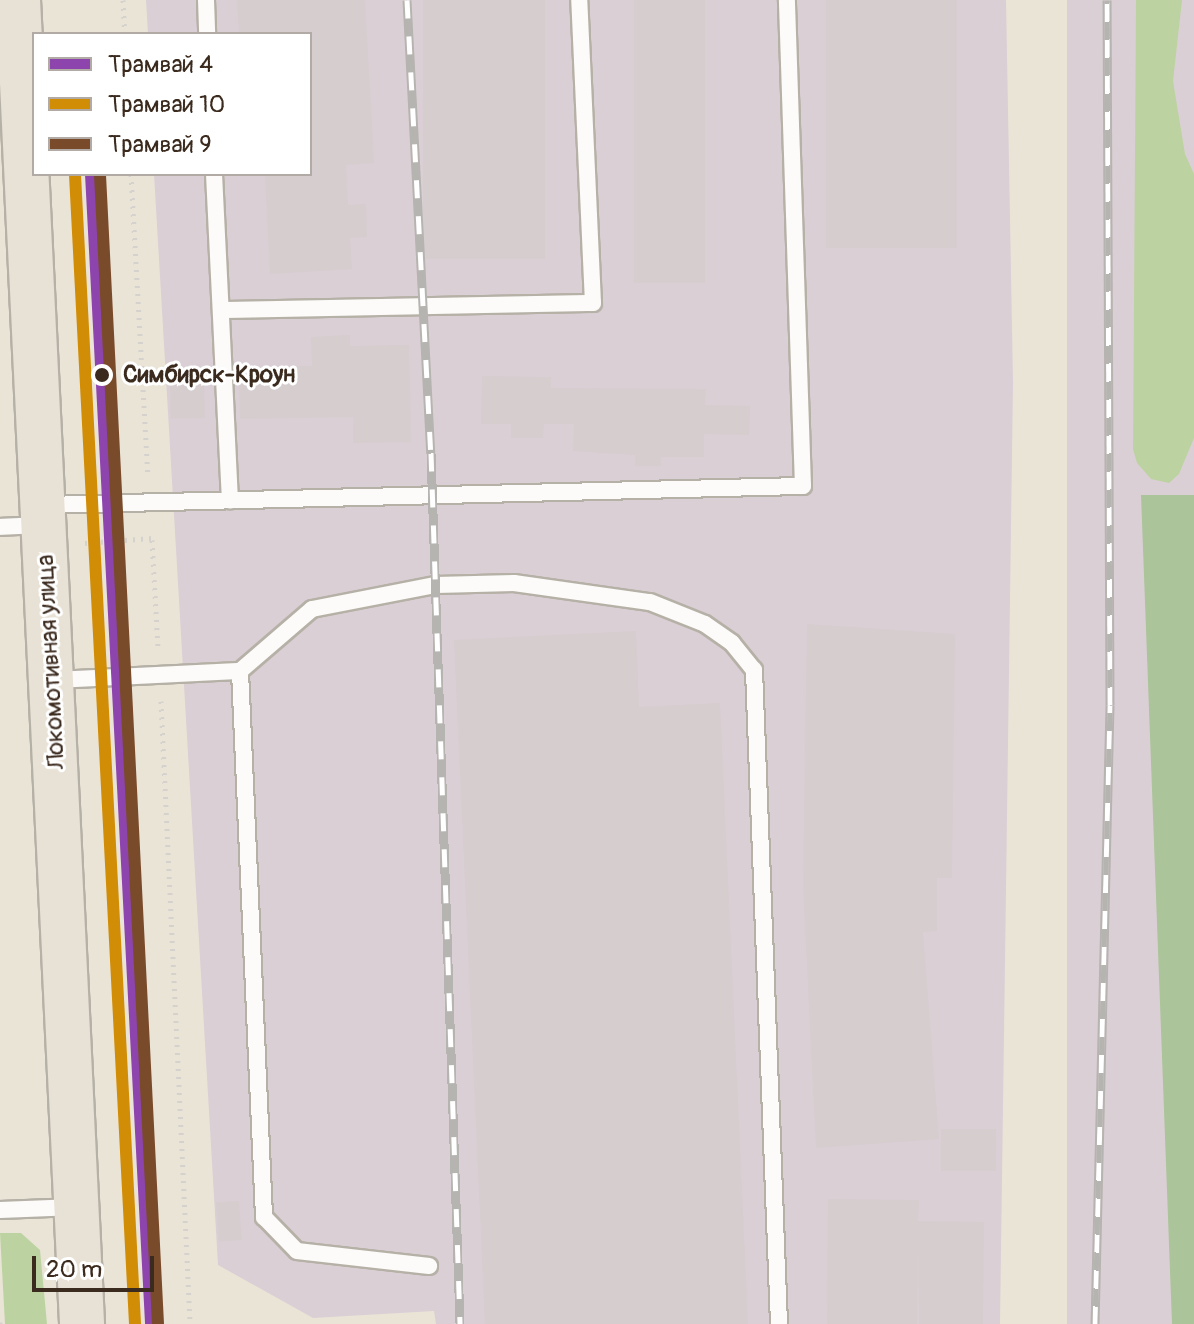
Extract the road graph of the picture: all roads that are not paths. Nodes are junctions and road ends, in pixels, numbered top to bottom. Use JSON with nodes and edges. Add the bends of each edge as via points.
{"nodes":[{"id":1,"x":18,"y":0,"type":"edge"},
{"id":2,"x":206,"y":0,"type":"edge"},
{"id":3,"x":579,"y":0,"type":"edge"},
{"id":4,"x":787,"y":0,"type":"edge"},
{"id":5,"x":207,"y":32,"type":"edge"},
{"id":6,"x":214,"y":176,"type":"edge"},
{"id":7,"x":221,"y":310,"type":"junction"},
{"id":8,"x":230,"y":501,"type":"junction"},
{"id":9,"x":44,"y":525,"type":"junction"},
{"id":10,"x":0,"y":527,"type":"edge"},
{"id":11,"x":240,"y":671,"type":"junction"},
{"id":12,"x":52,"y":680,"type":"junction"},
{"id":13,"x":78,"y":1207,"type":"junction"},
{"id":14,"x":0,"y":1210,"type":"edge"},
{"id":15,"x":429,"y":1266,"type":"dead end"},
{"id":16,"x":87,"y":1322,"type":"edge"},
{"id":17,"x":779,"y":1324,"type":"edge"}],
"edges":[{"from":1,"to":9,"type":"main road","name":"Локомотивная улица"},
{"from":2,"to":5,"type":"lane"},
{"from":3,"to":7,"type":"lane","via":[[593,303]]},
{"from":4,"to":8,"type":"lane","via":[[803,486]]},
{"from":6,"to":7,"type":"lane"},
{"from":7,"to":8,"type":"lane"},
{"from":8,"to":9,"type":"lane","via":[[150,503]]},
{"from":9,"to":10,"type":"lane"},
{"from":9,"to":12,"type":"main road","name":"Локомотивная улица"},
{"from":11,"to":12,"type":"lane"},
{"from":11,"to":15,"type":"lane","via":[[264,1217],[297,1251]]},
{"from":11,"to":17,"type":"lane","via":[[312,609],[467,584],[514,583],[650,602],[705,624],[754,670]]},
{"from":12,"to":13,"type":"main road","name":"Локомотивная улица"},
{"from":13,"to":14,"type":"lane"},
{"from":13,"to":16,"type":"main road","name":"Локомотивная улица"}]}
